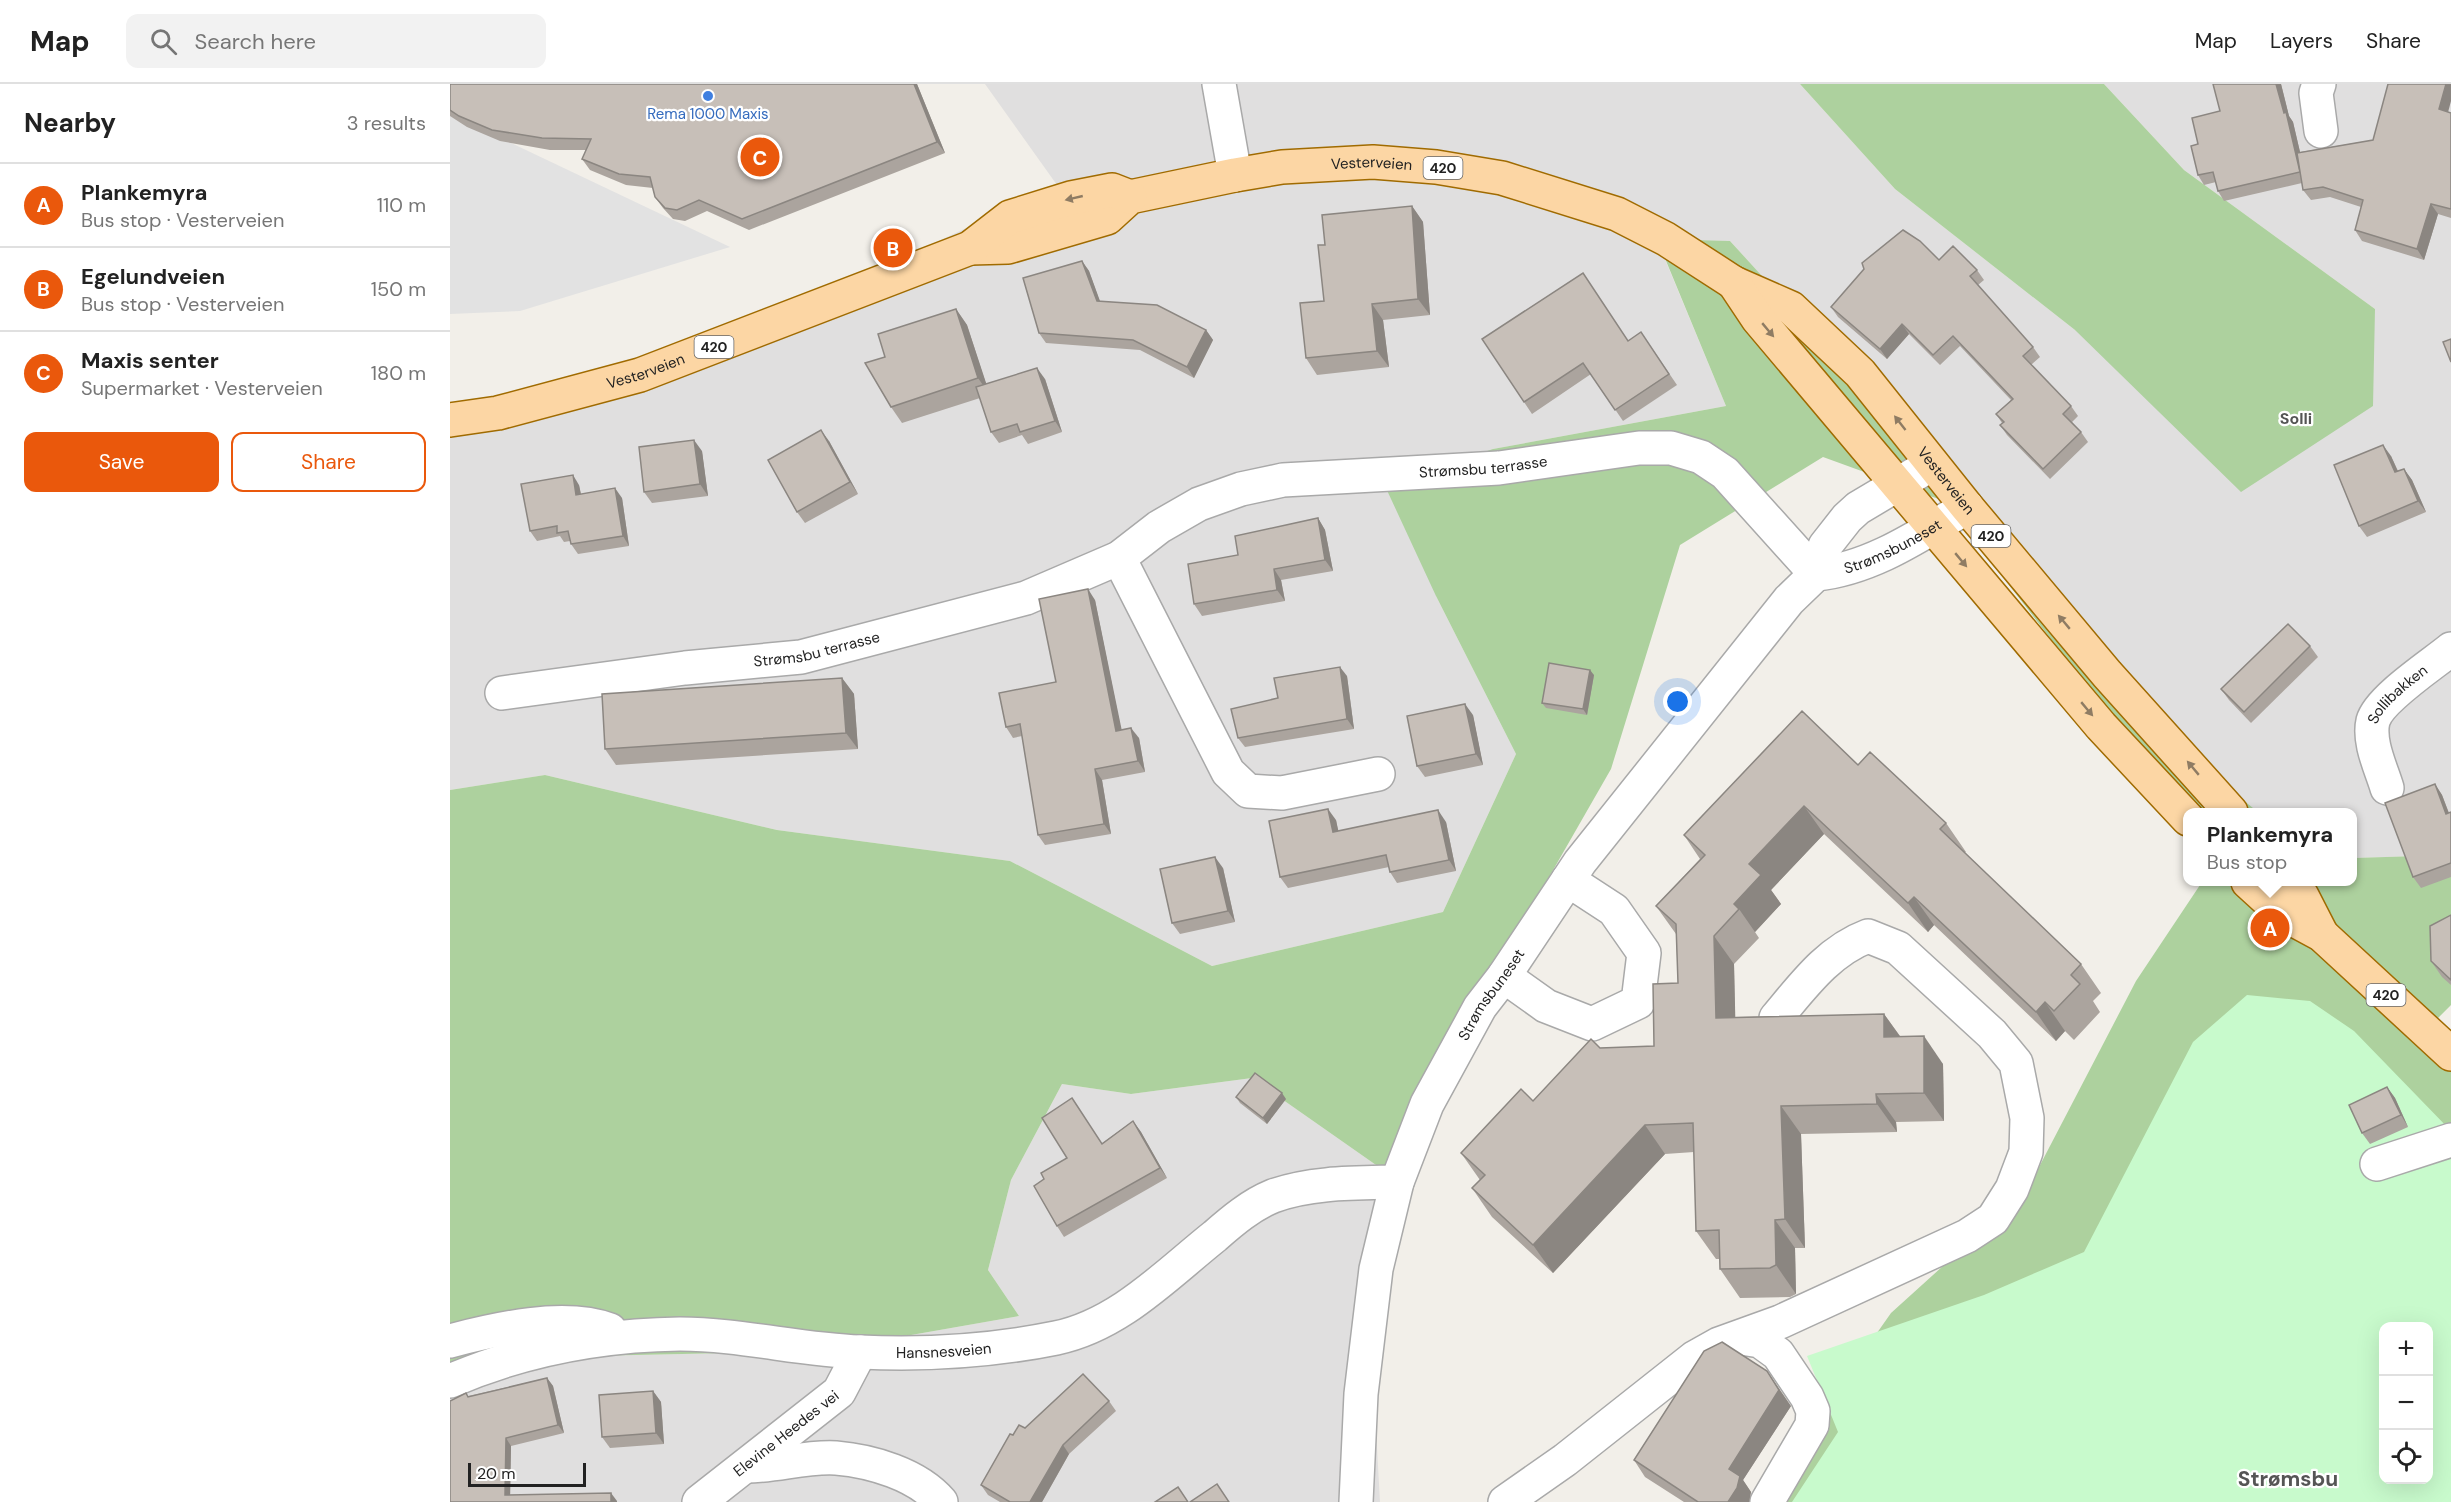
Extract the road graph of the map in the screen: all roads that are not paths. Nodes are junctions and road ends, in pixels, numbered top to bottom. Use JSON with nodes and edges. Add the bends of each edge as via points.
{"nodes":[{"id":1,"x":1219,"y":84,"type":"edge"},
{"id":2,"x":2319,"y":84,"type":"edge"},
{"id":3,"x":2321,"y":131,"type":"dead end"},
{"id":4,"x":1235,"y":174,"type":"junction"},
{"id":5,"x":1734,"y":283,"type":"junction"},
{"id":6,"x":450,"y":420,"type":"edge"},
{"id":7,"x":1932,"y":464,"type":"junction"},
{"id":8,"x":1897,"y":484,"type":"junction"},
{"id":9,"x":1967,"y":507,"type":"junction"},
{"id":10,"x":1932,"y":526,"type":"junction"},
{"id":11,"x":1119,"y":558,"type":"junction"},
{"id":12,"x":1816,"y":574,"type":"junction"},
{"id":13,"x":2451,"y":649,"type":"edge"},
{"id":14,"x":502,"y":693,"type":"dead end"},
{"id":15,"x":1378,"y":774,"type":"dead end"},
{"id":16,"x":2387,"y":788,"type":"dead end"},
{"id":17,"x":2227,"y":808,"type":"edge"},
{"id":18,"x":2183,"y":815,"type":"edge"},
{"id":19,"x":1569,"y":880,"type":"junction"},
{"id":20,"x":2252,"y":886,"type":"edge"},
{"id":21,"x":2293,"y":886,"type":"edge"},
{"id":22,"x":2322,"y":935,"type":"junction"},
{"id":23,"x":1504,"y":976,"type":"junction"},
{"id":24,"x":1776,"y":1018,"type":"edge"},
{"id":25,"x":2451,"y":1054,"type":"edge"},
{"id":26,"x":2451,"y":1140,"type":"edge"},
{"id":27,"x":2377,"y":1164,"type":"dead end"},
{"id":28,"x":1397,"y":1182,"type":"junction"},
{"id":29,"x":628,"y":1336,"type":"junction"},
{"id":30,"x":1741,"y":1338,"type":"junction"},
{"id":31,"x":450,"y":1341,"type":"edge"},
{"id":32,"x":860,"y":1352,"type":"junction"},
{"id":33,"x":450,"y":1381,"type":"edge"},
{"id":34,"x":747,"y":1466,"type":"junction"},
{"id":35,"x":699,"y":1502,"type":"edge"},
{"id":36,"x":941,"y":1502,"type":"edge"},
{"id":37,"x":1356,"y":1502,"type":"edge"},
{"id":38,"x":1505,"y":1502,"type":"edge"},
{"id":39,"x":1767,"y":1502,"type":"edge"}],
"edges":[{"from":1,"to":4,"type":"street"},
{"from":2,"to":3,"type":"street","via":[[2316,93]]},
{"from":4,"to":5,"type":"main road","name":"Vesterveien","number":"420","via":[[1374,162],[1502,178],[1617,214],[1666,239]]},
{"from":4,"to":6,"type":"main road","name":"Vesterveien","number":"420","via":[[1130,197],[1107,218],[1008,247],[970,248],[640,375],[498,413]]},
{"from":7,"to":5,"type":"main road","name":"Vesterveien","number":"420","one_way":true,"via":[[1860,373],[1808,322],[1791,308]]},
{"from":5,"to":8,"type":"main road","name":"Vesterveien","number":"420","one_way":true,"via":[[1758,319]]},
{"from":7,"to":8,"type":"street","name":"Strømsbuneset"},
{"from":7,"to":9,"type":"main road","name":"Vesterveien","number":"420"},
{"from":8,"to":10,"type":"main road","name":"Vesterveien","number":"420"},
{"from":8,"to":12,"type":"street","name":"Strømsbuneset","via":[[1847,518],[1825,546]]},
{"from":9,"to":10,"type":"street","name":"Strømsbuneset"},
{"from":17,"to":9,"type":"main road","name":"Vesterveien","number":"420","one_way":true,"via":[[2107,674]]},
{"from":10,"to":12,"type":"street","name":"Strømsbuneset","via":[[1878,558],[1842,572]]},
{"from":10,"to":18,"type":"main road","name":"Vesterveien","number":"420","one_way":true,"via":[[2101,726]]},
{"from":11,"to":12,"type":"street","name":"Strømsbu terrasse","via":[[1159,527],[1199,504],[1283,480],[1499,468],[1639,448],[1671,448],[1701,457],[1725,473]]},
{"from":11,"to":14,"type":"street","name":"Strømsbu terrasse","via":[[1026,598],[801,657]]},
{"from":11,"to":15,"type":"street","via":[[1228,772],[1248,791],[1282,793]]},
{"from":12,"to":19,"type":"street","name":"Strømsbuneset","via":[[1774,619]]},
{"from":13,"to":16,"type":"street","name":"Sollibakken","via":[[2380,707],[2373,721],[2375,751]]},
{"from":19,"to":23,"type":"street","name":"Strømsbuneset"},
{"from":19,"to":23,"type":"street","via":[[1614,910],[1644,953],[1638,1002],[1592,1023],[1546,1006]]},
{"from":20,"to":22,"type":"main road","number":"420","via":[[2283,914]]},
{"from":21,"to":22,"type":"main road","number":"420"},
{"from":22,"to":25,"type":"main road","number":"420"},
{"from":23,"to":28,"type":"street","name":"Strømsbuneset","via":[[1480,1008],[1427,1104]]},
{"from":24,"to":30,"type":"street","via":[[1813,974],[1853,942],[1868,936],[1898,948],[1992,1034],[2016,1063],[2027,1118],[2026,1152],[2012,1189],[1993,1219],[1984,1225]]},
{"from":26,"to":27,"type":"street"},
{"from":28,"to":32,"type":"street","name":"Hansnesveien","via":[[1304,1188],[1272,1197],[1239,1216],[1124,1309],[1096,1325],[1057,1338],[970,1351]]},
{"from":28,"to":37,"type":"street","name":"Strømsbuneset","via":[[1375,1281],[1361,1394]]},
{"from":29,"to":31,"type":"street","via":[[567,1322],[483,1332]]},
{"from":29,"to":32,"type":"street","name":"Hansnesveien","via":[[683,1334]]},
{"from":29,"to":33,"type":"street","name":"Hansnesveien","via":[[570,1345]]},
{"from":30,"to":38,"type":"street","via":[[1719,1344],[1694,1358]]},
{"from":30,"to":39,"type":"street","via":[[1760,1341],[1778,1354],[1813,1412],[1812,1425]]},
{"from":32,"to":34,"type":"street","name":"Elevine Heedes vei","via":[[839,1392]]},
{"from":34,"to":35,"type":"street","name":"Elevine Heedes vei"},
{"from":34,"to":36,"type":"street","via":[[835,1458],[892,1469],[935,1494]]}]}
